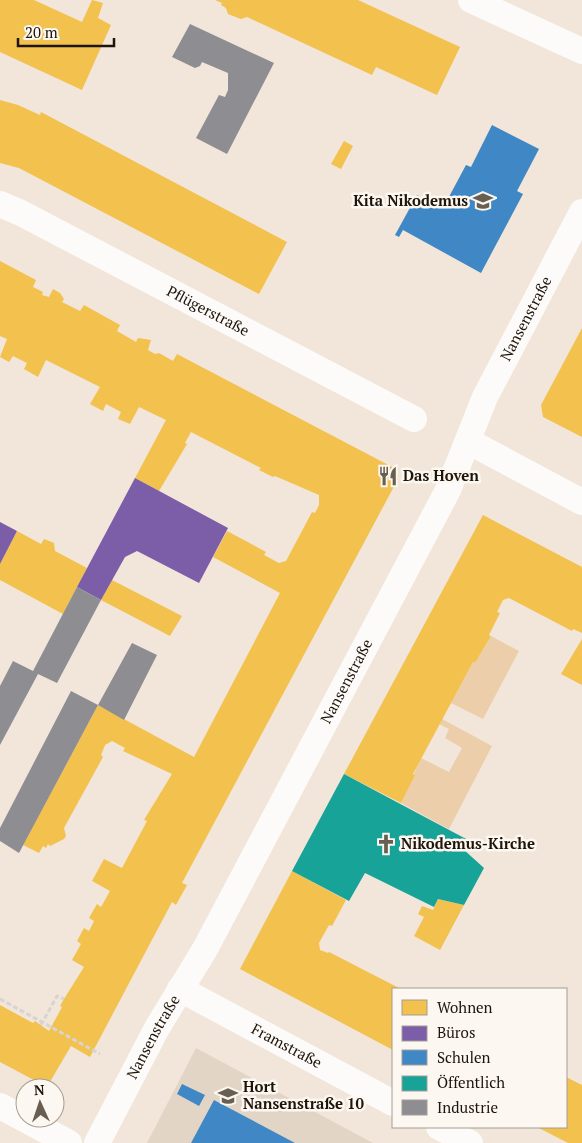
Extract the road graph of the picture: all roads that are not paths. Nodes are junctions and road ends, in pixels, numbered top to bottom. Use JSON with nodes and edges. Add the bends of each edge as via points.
{"nodes":[{"id":1,"x":471,"y":0,"type":"edge"},
{"id":2,"x":582,"y":50,"type":"edge"},
{"id":3,"x":0,"y":204,"type":"edge"},
{"id":4,"x":582,"y":212,"type":"edge"},
{"id":5,"x":414,"y":419,"type":"dead end"},
{"id":6,"x":468,"y":441,"type":"junction"},
{"id":7,"x":582,"y":502,"type":"edge"},
{"id":8,"x":180,"y":989,"type":"junction"},
{"id":9,"x":392,"y":1102,"type":"edge"},
{"id":10,"x":0,"y":1106,"type":"edge"},
{"id":11,"x":441,"y":1128,"type":"edge"},
{"id":12,"x":69,"y":1143,"type":"edge"},
{"id":13,"x":98,"y":1143,"type":"edge"},
{"id":14,"x":470,"y":1143,"type":"edge"}],
"edges":[{"from":1,"to":2,"type":"street"},
{"from":3,"to":5,"type":"street","name":"Pflügerstraße"},
{"from":4,"to":6,"type":"street","name":"Nansenstraße","via":[[485,397]]},
{"from":6,"to":7,"type":"street"},
{"from":6,"to":8,"type":"street","name":"Nansenstraße","via":[[448,490],[209,941]]},
{"from":8,"to":9,"type":"street","name":"Framstraße"},
{"from":8,"to":13,"type":"street","name":"Nansenstraße","via":[[148,1043]]},
{"from":10,"to":12,"type":"street"},
{"from":11,"to":14,"type":"street"}]}
